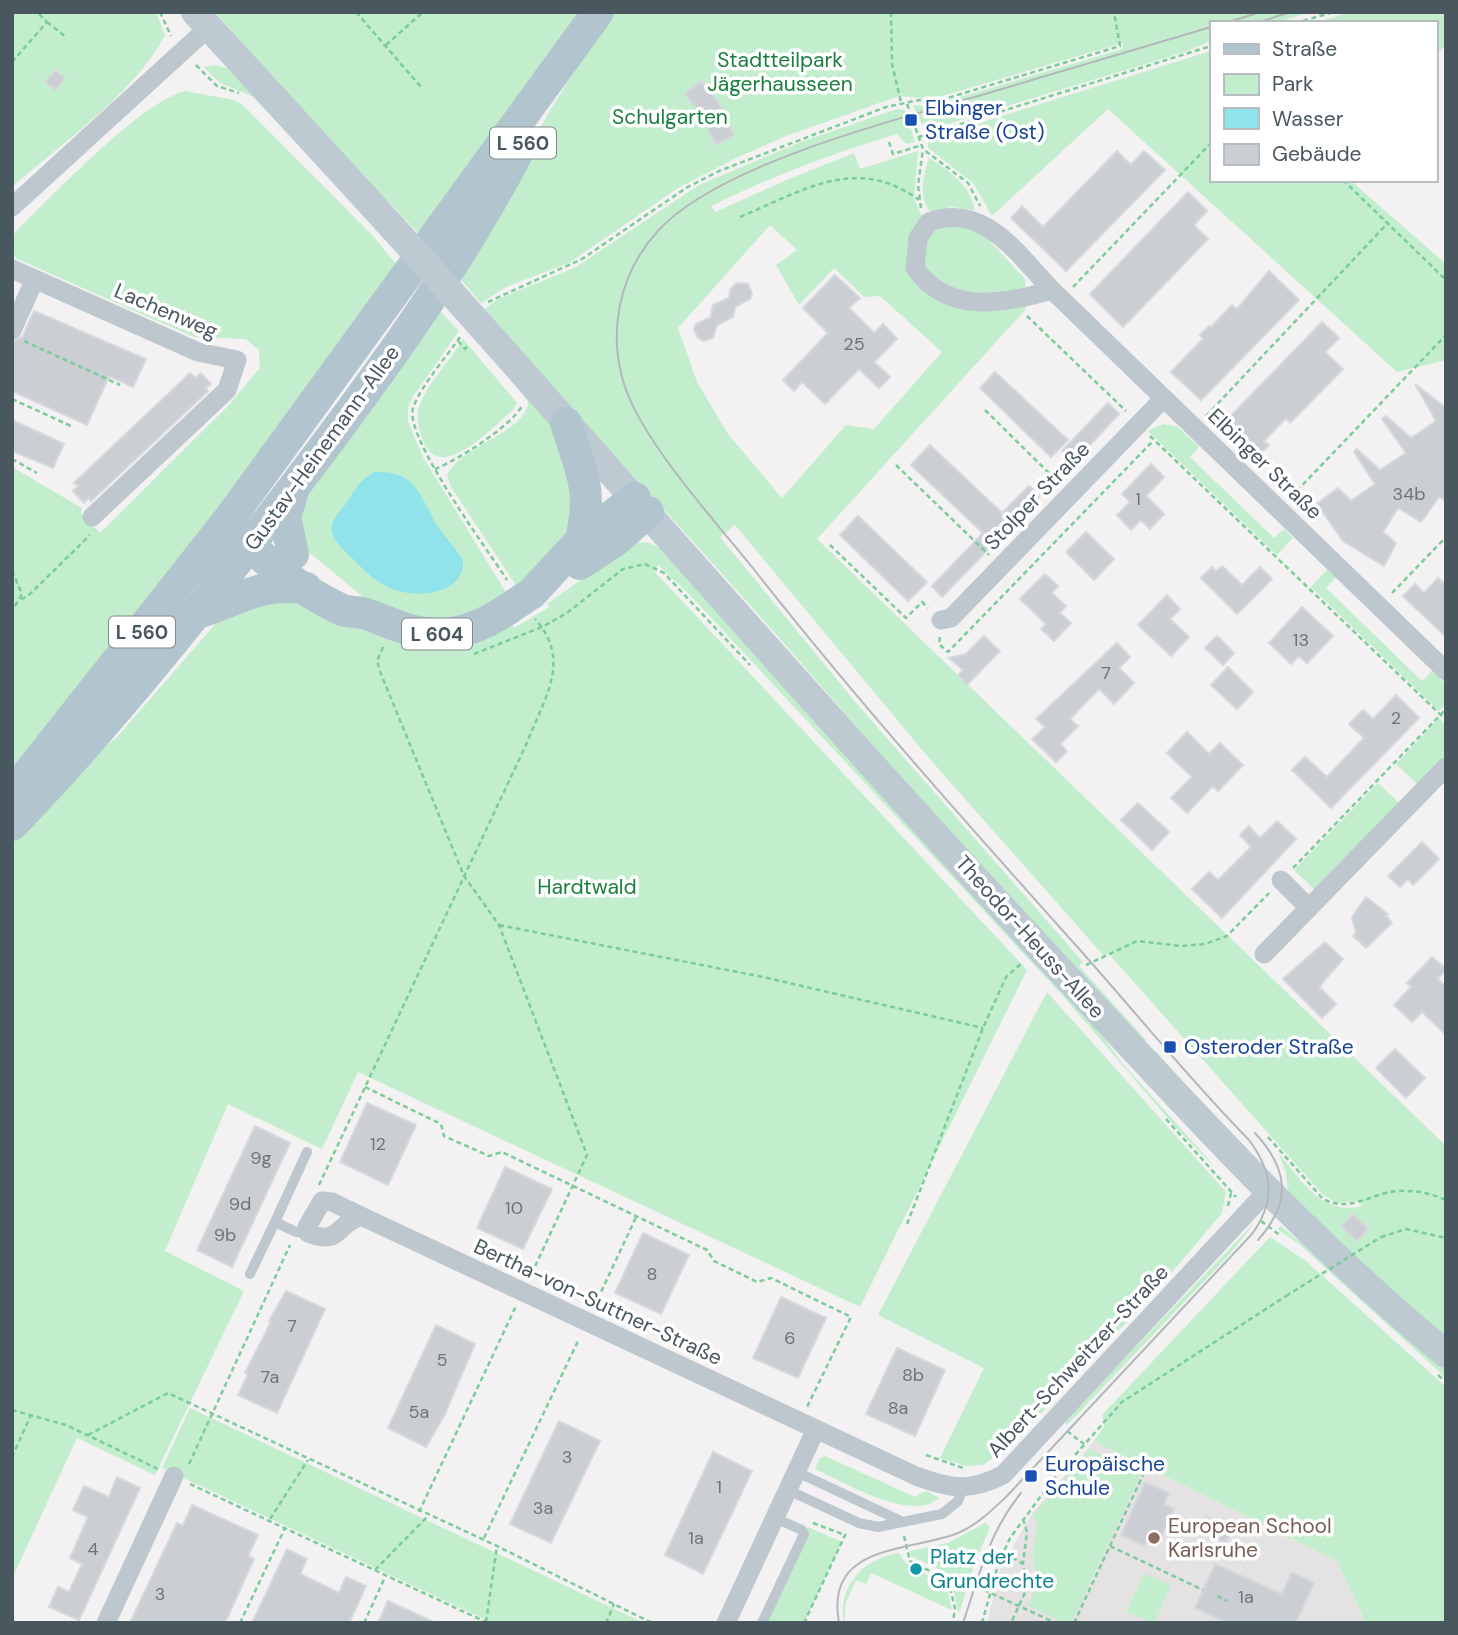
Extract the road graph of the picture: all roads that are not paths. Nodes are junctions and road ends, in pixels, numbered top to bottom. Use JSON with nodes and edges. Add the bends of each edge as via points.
{"nodes":[{"id":1,"x":202,"y":20,"type":"edge"},
{"id":2,"x":589,"y":24,"type":"edge"},
{"id":3,"x":12,"y":207,"type":"edge"},
{"id":4,"x":12,"y":269,"type":"edge"},
{"id":5,"x":35,"y":279,"type":"junction"},
{"id":6,"x":1057,"y":295,"type":"junction"},
{"id":7,"x":18,"y":335,"type":"edge"},
{"id":8,"x":1164,"y":398,"type":"junction"},
{"id":9,"x":566,"y":423,"type":"junction"},
{"id":10,"x":294,"y":486,"type":"junction"},
{"id":11,"x":641,"y":505,"type":"junction"},
{"id":12,"x":92,"y":517,"type":"road end"},
{"id":13,"x":230,"y":518,"type":"junction"},
{"id":14,"x":256,"y":538,"type":"junction"},
{"id":15,"x":581,"y":540,"type":"junction"},
{"id":16,"x":293,"y":554,"type":"junction"},
{"id":17,"x":306,"y":588,"type":"junction"},
{"id":18,"x":523,"y":592,"type":"junction"},
{"id":19,"x":196,"y":614,"type":"junction"},
{"id":20,"x":364,"y":614,"type":"junction"},
{"id":21,"x":941,"y":620,"type":"road end"},
{"id":22,"x":1446,"y":671,"type":"edge"},
{"id":23,"x":1446,"y":767,"type":"edge"},
{"id":24,"x":12,"y":794,"type":"edge"},
{"id":25,"x":12,"y":825,"type":"edge"},
{"id":26,"x":1281,"y":880,"type":"road end"},
{"id":27,"x":1309,"y":908,"type":"junction"},
{"id":28,"x":1264,"y":954,"type":"dead end"},
{"id":29,"x":307,"y":1152,"type":"dead end"},
{"id":30,"x":1268,"y":1190,"type":"junction"},
{"id":31,"x":361,"y":1216,"type":"junction"},
{"id":32,"x":275,"y":1222,"type":"junction"},
{"id":33,"x":302,"y":1233,"type":"junction"},
{"id":34,"x":250,"y":1274,"type":"dead end"},
{"id":35,"x":1446,"y":1354,"type":"edge"},
{"id":36,"x":808,"y":1425,"type":"junction"},
{"id":37,"x":181,"y":1475,"type":"road end"},
{"id":38,"x":793,"y":1481,"type":"junction"},
{"id":39,"x":963,"y":1488,"type":"junction"},
{"id":40,"x":775,"y":1518,"type":"junction"},
{"id":41,"x":902,"y":1522,"type":"junction"},
{"id":42,"x":106,"y":1623,"type":"edge"},
{"id":43,"x":726,"y":1623,"type":"edge"},
{"id":44,"x":762,"y":1623,"type":"edge"}],
"edges":[{"from":1,"to":3,"type":"street"},
{"from":1,"to":9,"type":"main road","name":"Theodor-Heuss-Allee","bridge":true,"via":[[394,229],[471,329]]},
{"from":2,"to":10,"type":"main road","name":"Gustav-Heinemann-Allee","number":"L 560","via":[[463,250]]},
{"from":2,"to":13,"type":"main road","name":"Gustav-Heinemann-Allee","number":"L 560"},
{"from":4,"to":5,"type":"street","name":"Lachenweg"},
{"from":5,"to":7,"type":"street"},
{"from":5,"to":12,"type":"street","name":"Lachenweg","via":[[208,356],[237,360],[227,390]]},
{"from":6,"to":6,"type":"street","name":"Elbinger Straße","via":[[995,230],[957,215],[929,222],[918,239],[915,268],[922,279],[933,290],[958,301],[1012,302]]},
{"from":6,"to":8,"type":"street","name":"Elbinger Straße"},
{"from":8,"to":21,"type":"street","name":"Stolper Straße","via":[[951,618]]},
{"from":8,"to":22,"type":"street","name":"Elbinger Straße"},
{"from":9,"to":11,"type":"main road","name":"Theodor-Heuss-Allee"},
{"from":9,"to":15,"type":"main road","via":[[587,487]]},
{"from":10,"to":14,"type":"main road","name":"Gustav-Heinemann-Allee","number":"L 560"},
{"from":10,"to":16,"type":"main road","via":[[285,517]]},
{"from":11,"to":15,"type":"main road","number":"L 604"},
{"from":11,"to":18,"type":"main road","number":"L 604","via":[[629,530],[586,561]]},
{"from":11,"to":30,"type":"main road","name":"Theodor-Heuss-Allee","via":[[1022,929]]},
{"from":13,"to":14,"type":"main road"},
{"from":13,"to":24,"type":"main road","name":"Gustav-Heinemann-Allee","number":"L 560"},
{"from":14,"to":16,"type":"main road","number":"L 604"},
{"from":14,"to":17,"type":"main road","number":"L 604"},
{"from":14,"to":19,"type":"main road","name":"Gustav-Heinemann-Allee","number":"L 560"},
{"from":15,"to":18,"type":"main road","number":"L 604"},
{"from":16,"to":20,"type":"main road","number":"L 604"},
{"from":17,"to":19,"type":"main road","number":"L 604","via":[[252,590]]},
{"from":17,"to":20,"type":"main road","number":"L 604","via":[[343,610]]},
{"from":18,"to":20,"type":"main road","number":"L 604","via":[[477,627],[443,634],[397,627]]},
{"from":19,"to":25,"type":"main road","name":"Gustav-Heinemann-Allee","number":"L 560"},
{"from":23,"to":27,"type":"street"},
{"from":26,"to":27,"type":"street"},
{"from":27,"to":28,"type":"street"},
{"from":29,"to":32,"type":"lane"},
{"from":30,"to":35,"type":"main road","name":"Theodor-Heuss-Allee"},
{"from":30,"to":39,"type":"street","name":"Albert-Schweitzer-Straße","via":[[1003,1475]]},
{"from":31,"to":33,"type":"street","via":[[334,1237]]},
{"from":31,"to":33,"type":"street","name":"Bertha-von-Suttner-Straße","via":[[322,1201]]},
{"from":31,"to":36,"type":"street","name":"Bertha-von-Suttner-Straße"},
{"from":32,"to":33,"type":"lane"},
{"from":32,"to":34,"type":"lane"},
{"from":36,"to":38,"type":"street"},
{"from":36,"to":39,"type":"street","via":[[916,1476]]},
{"from":37,"to":42,"type":"street"},
{"from":38,"to":40,"type":"street"},
{"from":38,"to":41,"type":"lane"},
{"from":38,"to":41,"type":"lane","via":[[852,1520],[873,1527]]},
{"from":39,"to":41,"type":"lane","via":[[958,1501],[943,1514]]},
{"from":40,"to":43,"type":"street"},
{"from":40,"to":44,"type":"lane","via":[[803,1532]]}]}
